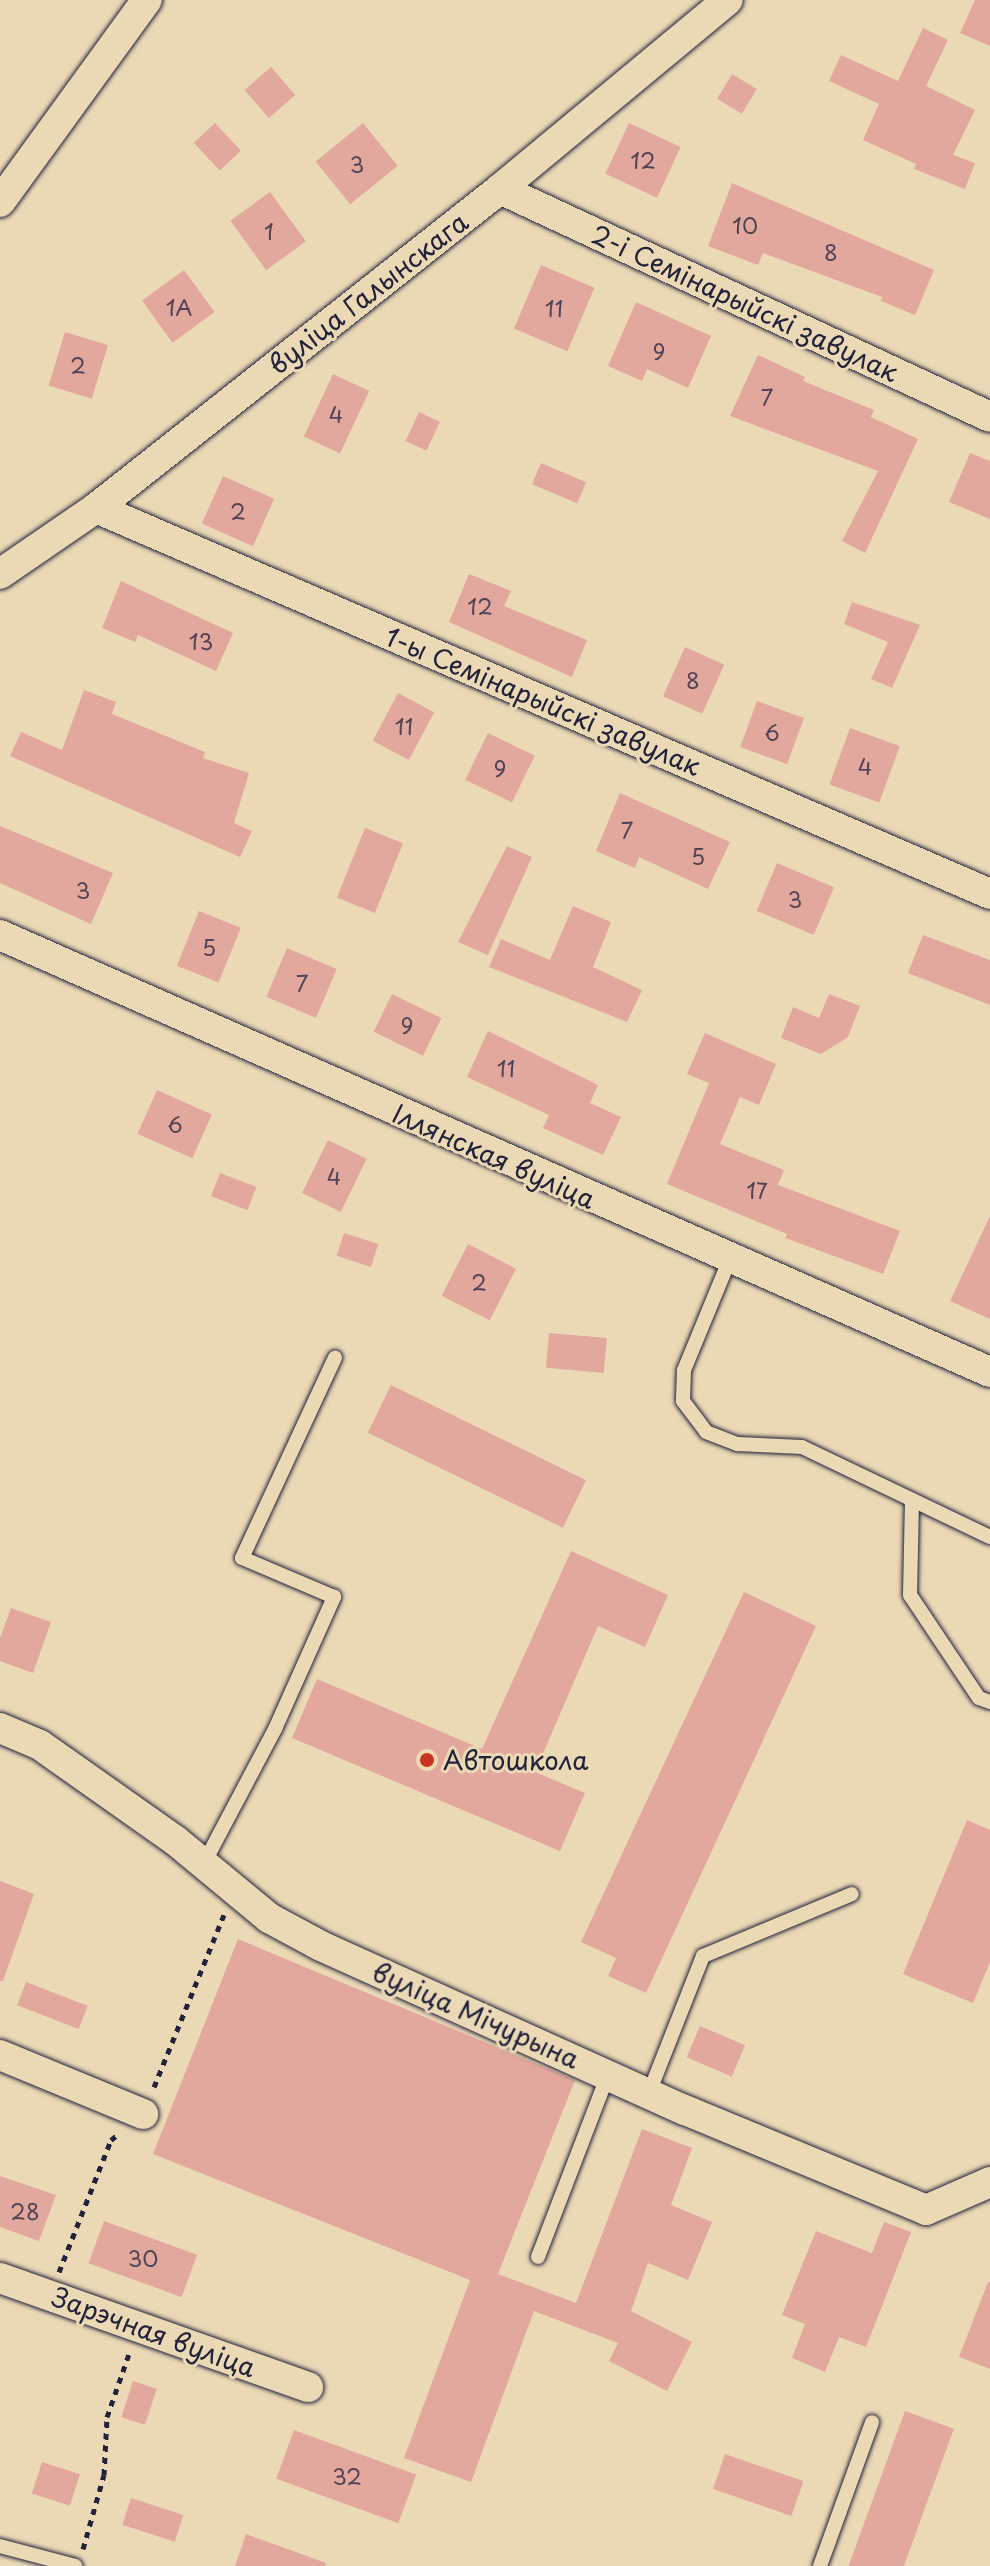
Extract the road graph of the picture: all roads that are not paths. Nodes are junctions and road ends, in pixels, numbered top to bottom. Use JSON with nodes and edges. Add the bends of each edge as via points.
{"nodes":[{"id":1,"x":147,"y":0,"type":"edge"},
{"id":2,"x":728,"y":0,"type":"edge"},
{"id":3,"x":500,"y":189,"type":"junction"},
{"id":4,"x":0,"y":202,"type":"edge"},
{"id":5,"x":990,"y":417,"type":"edge"},
{"id":6,"x":96,"y":508,"type":"junction"},
{"id":7,"x":0,"y":574,"type":"edge"},
{"id":8,"x":990,"y":894,"type":"edge"},
{"id":9,"x":0,"y":935,"type":"edge"},
{"id":10,"x":729,"y":1261,"type":"junction"},
{"id":11,"x":335,"y":1358,"type":"dead end"},
{"id":12,"x":990,"y":1372,"type":"edge"},
{"id":13,"x":912,"y":1500,"type":"junction"},
{"id":14,"x":990,"y":1537,"type":"edge"},
{"id":15,"x":990,"y":1702,"type":"edge"},
{"id":16,"x":0,"y":1728,"type":"edge"},
{"id":17,"x":203,"y":1865,"type":"junction"},
{"id":18,"x":852,"y":1894,"type":"dead end"},
{"id":19,"x":0,"y":2055,"type":"edge"},
{"id":20,"x":609,"y":2074,"type":"junction"},
{"id":21,"x":649,"y":2093,"type":"junction"},
{"id":22,"x":143,"y":2114,"type":"dead end"},
{"id":23,"x":990,"y":2182,"type":"edge"},
{"id":24,"x":538,"y":2257,"type":"dead end"},
{"id":25,"x":0,"y":2278,"type":"edge"},
{"id":26,"x":308,"y":2387,"type":"dead end"},
{"id":27,"x":872,"y":2422,"type":"dead end"},
{"id":28,"x":0,"y":2546,"type":"edge"},
{"id":29,"x":78,"y":2559,"type":"edge"},
{"id":30,"x":820,"y":2566,"type":"edge"}],
"edges":[{"from":1,"to":4,"type":"street"},
{"from":2,"to":3,"type":"street","name":"вуліца Галынскага"},
{"from":3,"to":5,"type":"street","name":"2-і Семінарыйскі завулак"},
{"from":3,"to":6,"type":"street","name":"вуліца Галынскага"},
{"from":6,"to":7,"type":"street","name":"вуліца Галынскага"},
{"from":6,"to":8,"type":"street","name":"1-ы Семінарыйскі завулак"},
{"from":9,"to":10,"type":"street","name":"Іллянская вуліца"},
{"from":10,"to":12,"type":"street","name":"Іллянская вуліца"},
{"from":10,"to":13,"type":"lane","via":[[684,1370],[683,1401],[706,1432],[738,1444],[802,1447]]},
{"from":11,"to":17,"type":"lane","via":[[242,1558],[334,1597],[275,1729]]},
{"from":13,"to":14,"type":"lane"},
{"from":13,"to":15,"type":"lane","via":[[910,1595],[979,1698]]},
{"from":16,"to":17,"type":"street","name":"вуліца Мічурына","via":[[40,1745]]},
{"from":17,"to":20,"type":"street","name":"вуліца Мічурына","via":[[269,1918],[321,1946]]},
{"from":18,"to":21,"type":"lane","via":[[703,1956]]},
{"from":19,"to":22,"type":"street"},
{"from":20,"to":21,"type":"street","name":"вуліца Мічурына"},
{"from":20,"to":24,"type":"lane"},
{"from":21,"to":23,"type":"street","name":"вуліца Мічурына","via":[[926,2210]]},
{"from":25,"to":26,"type":"street","name":"Зарэчная вуліца"},
{"from":27,"to":30,"type":"lane"},
{"from":28,"to":29,"type":"lane"}]}
